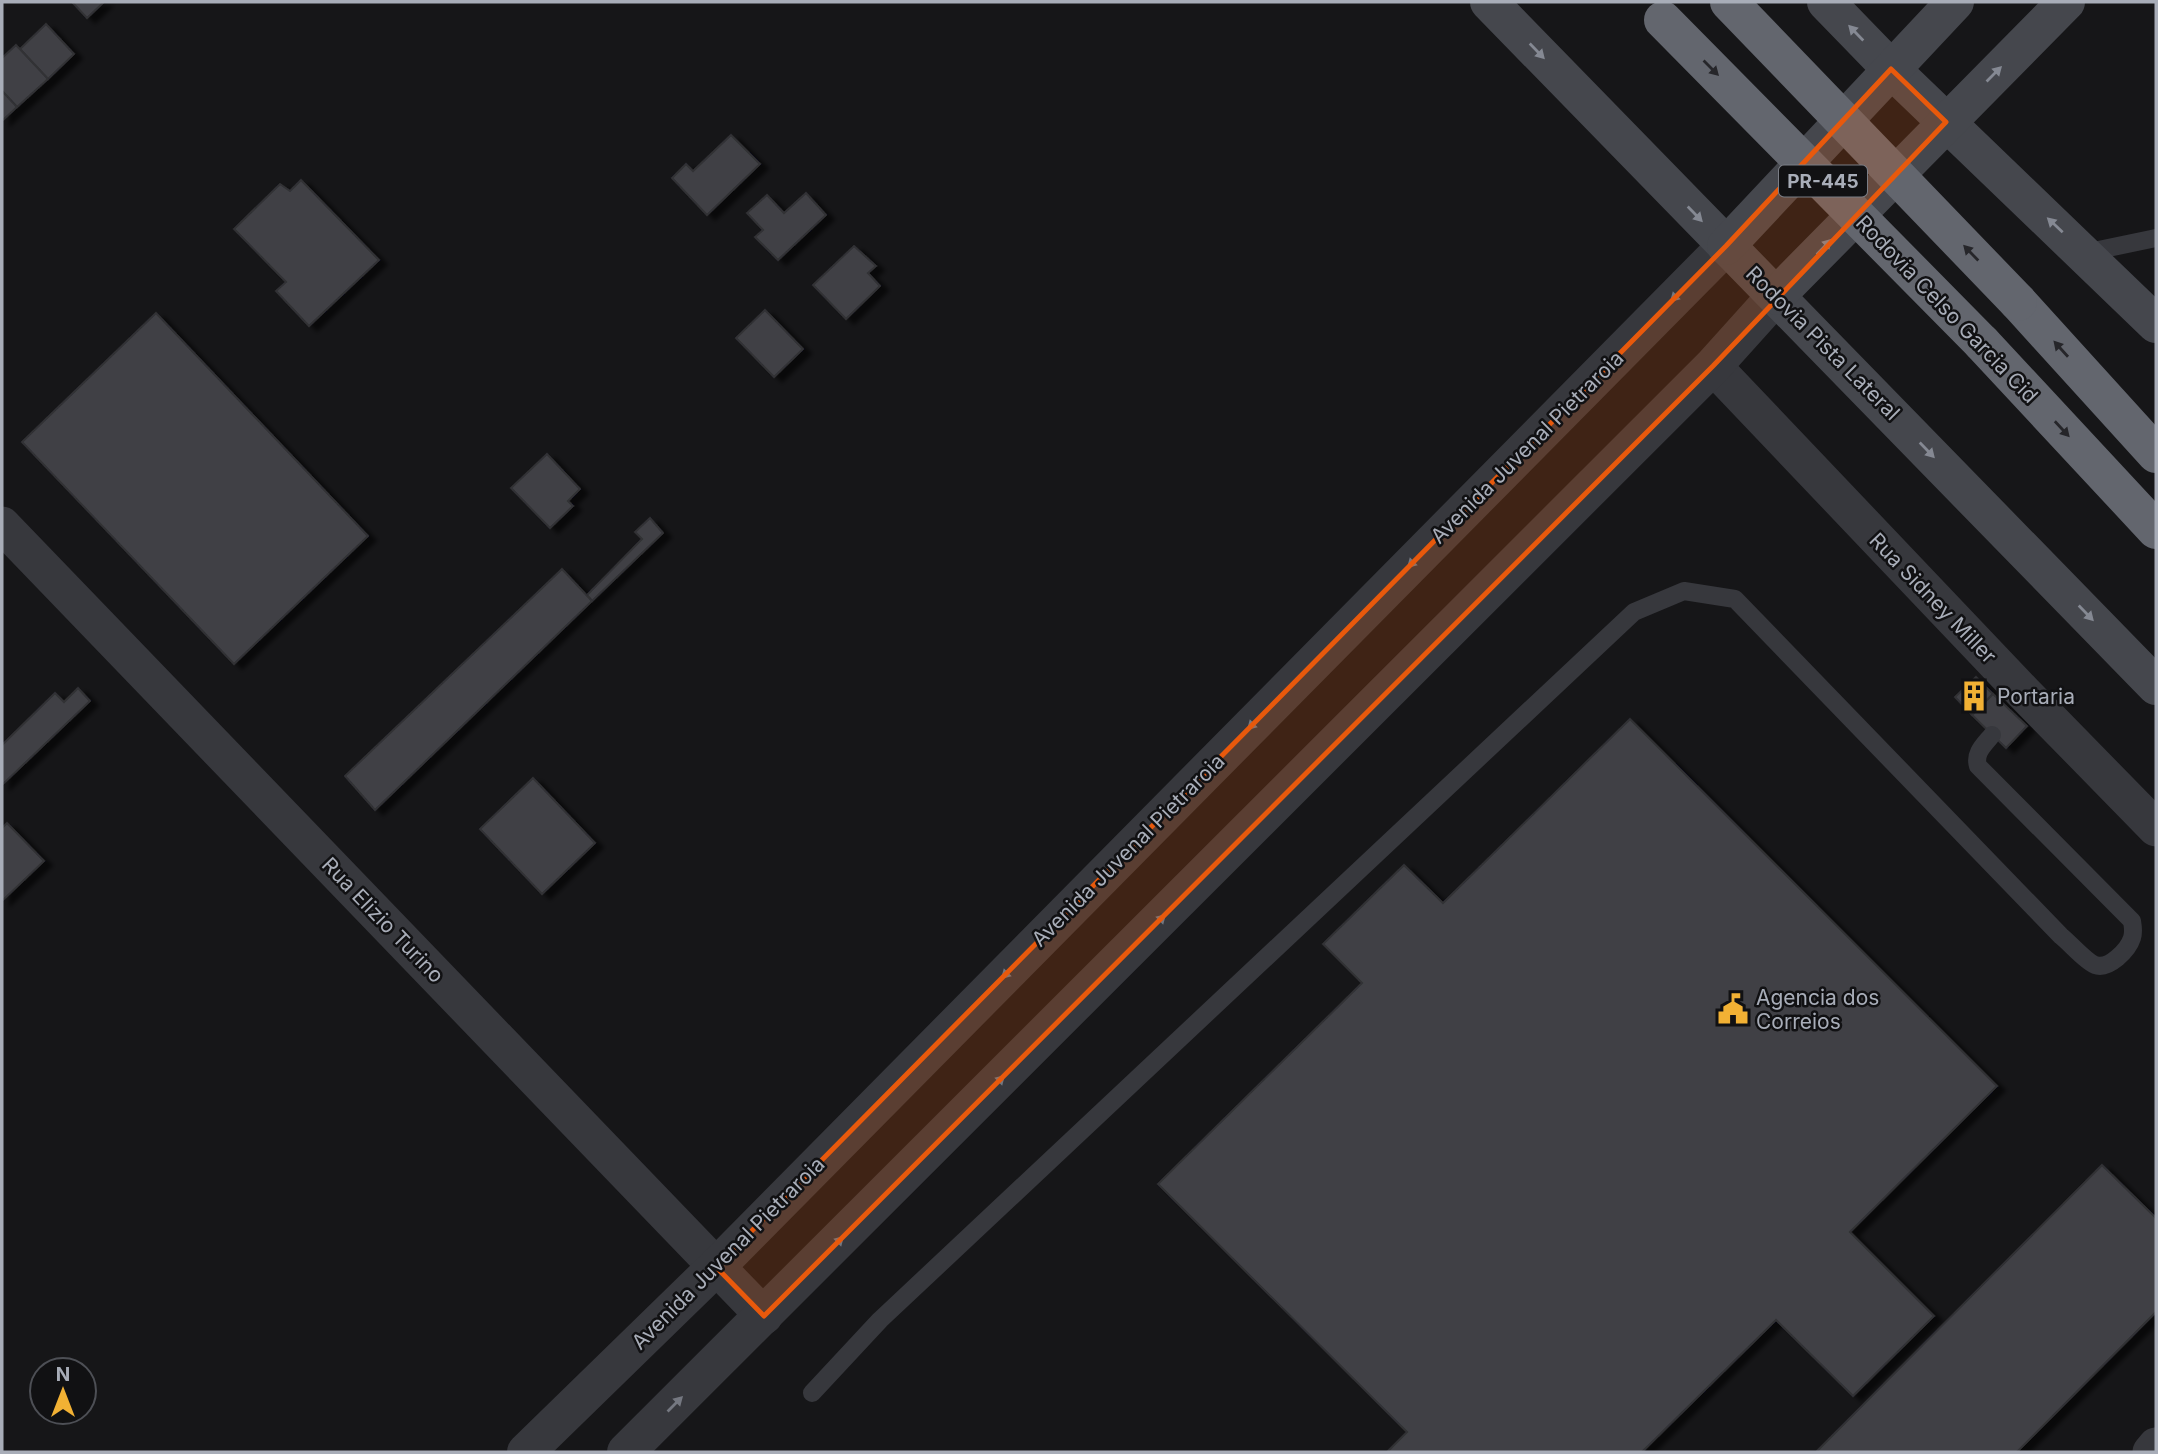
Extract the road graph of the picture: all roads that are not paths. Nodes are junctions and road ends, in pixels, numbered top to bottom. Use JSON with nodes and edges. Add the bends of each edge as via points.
{"nodes":[{"id":1,"x":1489,"y":2,"type":"edge"},
{"id":2,"x":1729,"y":2,"type":"edge"},
{"id":3,"x":1826,"y":2,"type":"edge"},
{"id":4,"x":1955,"y":2,"type":"edge"},
{"id":5,"x":2066,"y":2,"type":"edge"},
{"id":6,"x":1654,"y":11,"type":"edge"},
{"id":7,"x":1891,"y":69,"type":"junction"},
{"id":8,"x":1946,"y":122,"type":"junction"},
{"id":9,"x":2156,"y":238,"type":"edge"},
{"id":10,"x":1726,"y":246,"type":"junction"},
{"id":11,"x":2084,"y":253,"type":"junction"},
{"id":12,"x":1776,"y":296,"type":"junction"},
{"id":13,"x":2156,"y":324,"type":"edge"},
{"id":14,"x":1713,"y":366,"type":"junction"},
{"id":15,"x":2156,"y":454,"type":"edge"},
{"id":16,"x":2,"y":525,"type":"edge"},
{"id":17,"x":2156,"y":530,"type":"edge"},
{"id":18,"x":2156,"y":685,"type":"edge"},
{"id":19,"x":1992,"y":735,"type":"dead end"},
{"id":20,"x":2156,"y":828,"type":"edge"},
{"id":21,"x":716,"y":1267,"type":"junction"},
{"id":22,"x":764,"y":1316,"type":"junction"},
{"id":23,"x":812,"y":1393,"type":"dead end"},
{"id":24,"x":2156,"y":1446,"type":"edge"},
{"id":25,"x":526,"y":1452,"type":"edge"},
{"id":26,"x":626,"y":1452,"type":"edge"},
{"id":27,"x":2151,"y":1452,"type":"edge"}],
"edges":[{"from":1,"to":10,"type":"main road","name":"Rodovia Pista Lateral","one_way":true},
{"from":15,"to":2,"type":"highway","number":"PR-445","one_way":true,"bridge":true,"via":[[2018,302]]},
{"from":7,"to":3,"type":"main road","one_way":true},
{"from":4,"to":7,"type":"main road"},
{"from":8,"to":5,"type":"main road","one_way":true},
{"from":6,"to":17,"type":"highway","name":"Rodovia Celso Garcia Cid","number":"PR-445","one_way":true,"bridge":true,"via":[[1982,343]]},
{"from":7,"to":8,"type":"main road"},
{"from":7,"to":10,"type":"main road"},
{"from":11,"to":8,"type":"main road","one_way":true},
{"from":12,"to":8,"type":"main road","one_way":true},
{"from":9,"to":11,"type":"lane"},
{"from":10,"to":12,"type":"main road","name":"Rodovia Pista Lateral"},
{"from":10,"to":21,"type":"street","name":"Avenida Juvenal Pietraroia","one_way":true},
{"from":11,"to":13,"type":"main road"},
{"from":12,"to":14,"type":"street"},
{"from":12,"to":18,"type":"main road","name":"Rodovia Pista Lateral","one_way":true},
{"from":14,"to":20,"type":"street","name":"Rua Sidney Miller","via":[[2017,702]]},
{"from":22,"to":14,"type":"street","one_way":true},
{"from":16,"to":21,"type":"street","name":"Rua Elizio Turino"},
{"from":19,"to":23,"type":"lane","via":[[1978,752],[1978,766],[2132,921],[2132,940],[2112,963],[2094,965],[2061,936],[1735,599],[1684,591],[1634,612],[880,1320]]},
{"from":21,"to":22,"type":"street","name":"Rua Elizio Turino"},
{"from":21,"to":25,"type":"street","name":"Avenida Juvenal Pietraroia"},
{"from":26,"to":22,"type":"street","one_way":true},
{"from":24,"to":27,"type":"street"}]}
